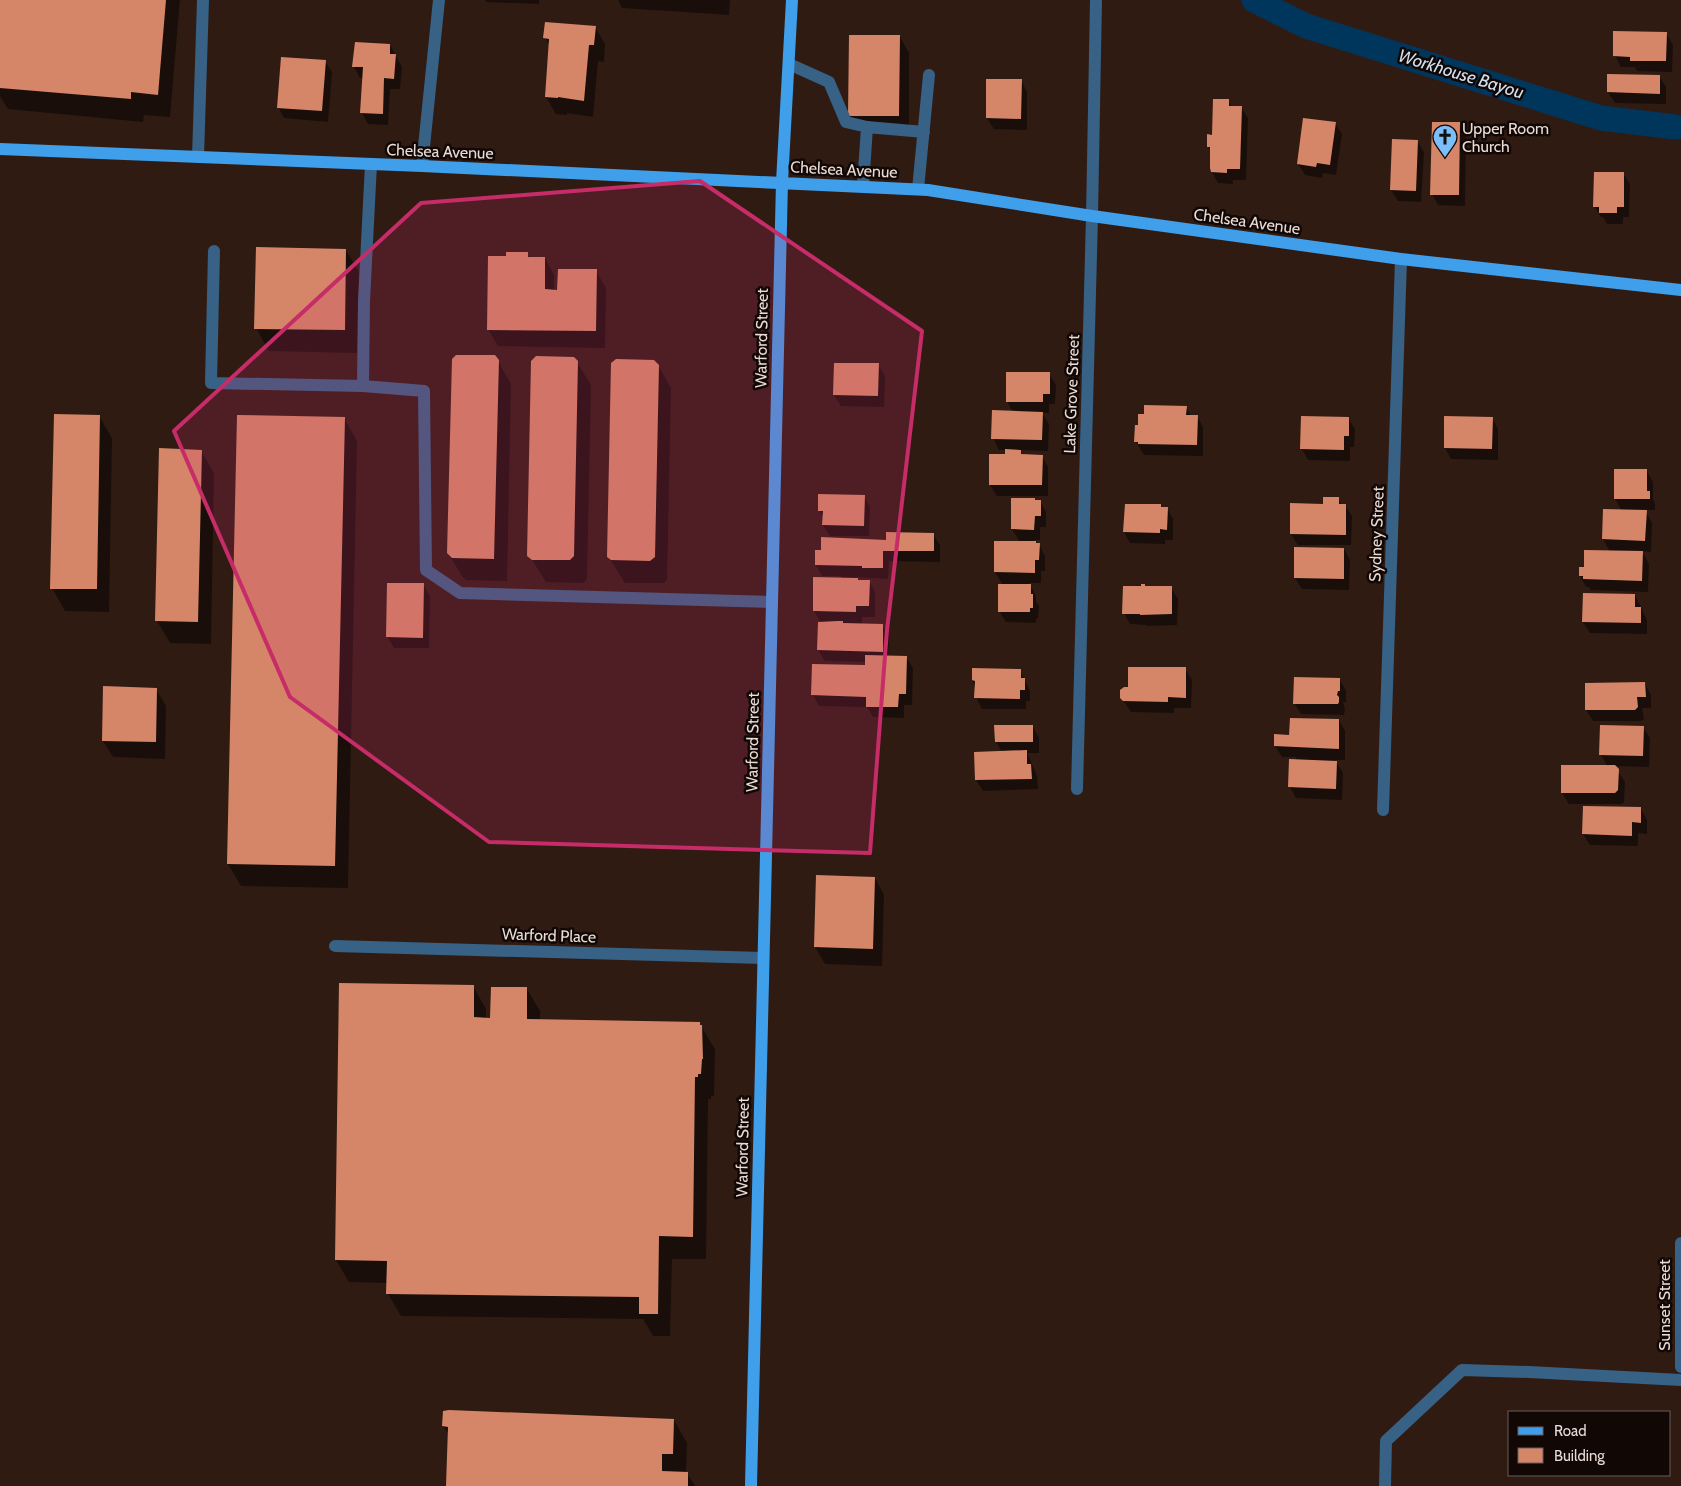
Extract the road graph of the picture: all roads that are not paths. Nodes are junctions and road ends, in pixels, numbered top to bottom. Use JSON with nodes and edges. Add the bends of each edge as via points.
{"nodes":[{"id":1,"x":203,"y":0,"type":"edge"},
{"id":2,"x":439,"y":0,"type":"edge"},
{"id":3,"x":792,"y":0,"type":"edge"},
{"id":4,"x":1096,"y":0,"type":"edge"},
{"id":5,"x":788,"y":64,"type":"junction"},
{"id":6,"x":929,"y":74,"type":"dead end"},
{"id":7,"x":867,"y":127,"type":"junction"},
{"id":8,"x":924,"y":132,"type":"junction"},
{"id":9,"x":0,"y":149,"type":"edge"},
{"id":10,"x":198,"y":157,"type":"junction"},
{"id":11,"x":371,"y":164,"type":"junction"},
{"id":12,"x":422,"y":166,"type":"junction"},
{"id":13,"x":782,"y":182,"type":"junction"},
{"id":14,"x":863,"y":186,"type":"junction"},
{"id":15,"x":918,"y":190,"type":"junction"},
{"id":16,"x":1092,"y":216,"type":"junction"},
{"id":17,"x":214,"y":251,"type":"dead end"},
{"id":18,"x":1401,"y":259,"type":"junction"},
{"id":19,"x":1681,"y":290,"type":"edge"},
{"id":20,"x":363,"y":386,"type":"junction"},
{"id":21,"x":772,"y":602,"type":"junction"},
{"id":22,"x":1077,"y":789,"type":"dead end"},
{"id":23,"x":1384,"y":810,"type":"dead end"},
{"id":24,"x":335,"y":946,"type":"dead end"},
{"id":25,"x":763,"y":958,"type":"junction"},
{"id":26,"x":1681,"y":1243,"type":"edge"},
{"id":27,"x":1681,"y":1371,"type":"edge"},
{"id":28,"x":751,"y":1486,"type":"edge"},
{"id":29,"x":1385,"y":1486,"type":"edge"}],
"edges":[{"from":1,"to":10,"type":"street"},
{"from":2,"to":12,"type":"street"},
{"from":3,"to":5,"type":"main road","name":"Warford Street"},
{"from":4,"to":16,"type":"street","name":"Lake Grove Street"},
{"from":5,"to":7,"type":"street","via":[[829,82],[846,122]]},
{"from":5,"to":13,"type":"main road","name":"Warford Street"},
{"from":6,"to":8,"type":"street"},
{"from":7,"to":8,"type":"street"},
{"from":7,"to":14,"type":"street"},
{"from":8,"to":15,"type":"street"},
{"from":9,"to":10,"type":"main road","name":"Chelsea Avenue"},
{"from":10,"to":11,"type":"main road","name":"Chelsea Avenue"},
{"from":11,"to":12,"type":"main road","name":"Chelsea Avenue"},
{"from":11,"to":20,"type":"street"},
{"from":12,"to":13,"type":"main road","name":"Chelsea Avenue"},
{"from":13,"to":14,"type":"main road","name":"Chelsea Avenue"},
{"from":13,"to":21,"type":"main road","name":"Warford Street"},
{"from":14,"to":15,"type":"main road","name":"Chelsea Avenue"},
{"from":15,"to":16,"type":"main road","name":"Chelsea Avenue"},
{"from":16,"to":18,"type":"main road","name":"Chelsea Avenue"},
{"from":16,"to":22,"type":"street","name":"Lake Grove Street"},
{"from":17,"to":20,"type":"street","via":[[211,383]]},
{"from":18,"to":19,"type":"main road","name":"Chelsea Avenue"},
{"from":18,"to":23,"type":"street","name":"Sydney Street"},
{"from":20,"to":21,"type":"street","via":[[424,391],[426,570],[460,593]]},
{"from":21,"to":25,"type":"main road","name":"Warford Street"},
{"from":24,"to":25,"type":"street","name":"Warford Place"},
{"from":25,"to":28,"type":"main road","name":"Warford Street"},
{"from":26,"to":27,"type":"street","name":"Sunset Street"},
{"from":27,"to":29,"type":"street","via":[[1462,1370],[1386,1441]]}]}
